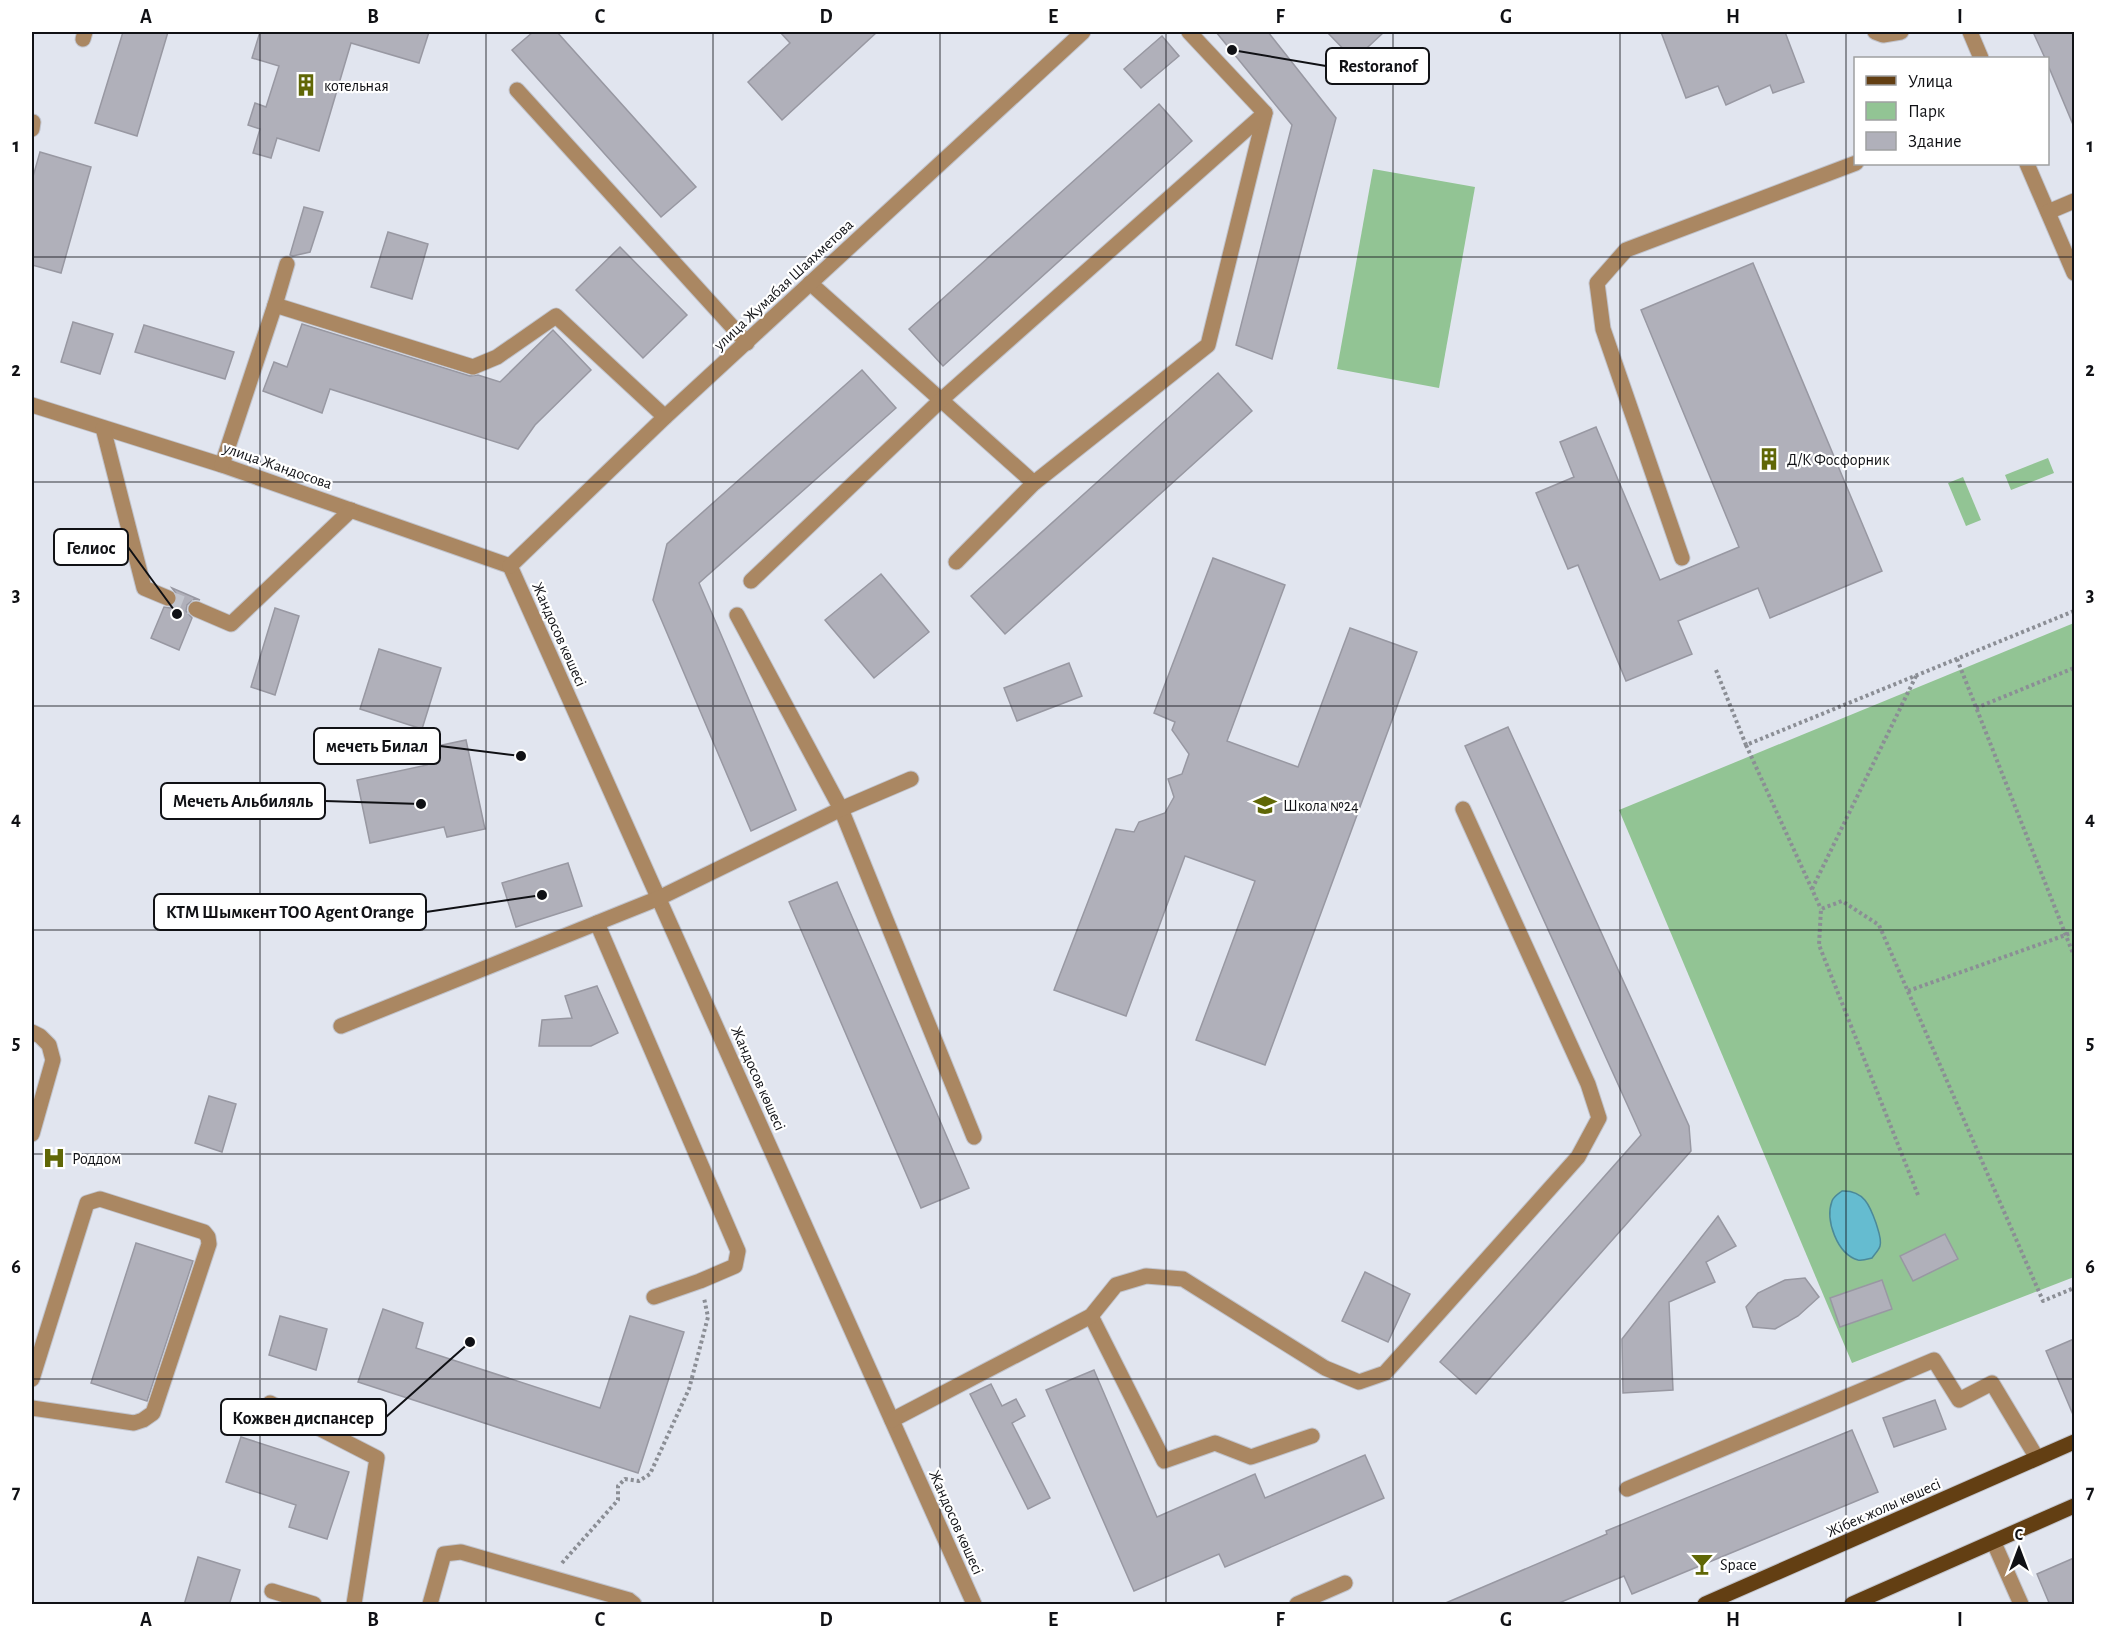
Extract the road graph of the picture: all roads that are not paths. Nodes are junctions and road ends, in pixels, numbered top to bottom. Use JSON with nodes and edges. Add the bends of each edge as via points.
{"nodes":[{"id":1,"x":1083,"y":32,"type":"edge"},
{"id":2,"x":1189,"y":32,"type":"edge"},
{"id":3,"x":1875,"y":32,"type":"edge"},
{"id":4,"x":1901,"y":32,"type":"edge"},
{"id":5,"x":1970,"y":32,"type":"edge"},
{"id":6,"x":1981,"y":57,"type":"edge"},
{"id":7,"x":517,"y":90,"type":"dead end"},
{"id":8,"x":1265,"y":113,"type":"junction"},
{"id":9,"x":32,"y":122,"type":"edge"},
{"id":10,"x":32,"y":129,"type":"edge"},
{"id":11,"x":1854,"y":164,"type":"edge"},
{"id":12,"x":2027,"y":165,"type":"edge"},
{"id":13,"x":2074,"y":201,"type":"edge"},
{"id":14,"x":2048,"y":212,"type":"junction"},
{"id":15,"x":288,"y":264,"type":"dead end"},
{"id":16,"x":2074,"y":273,"type":"edge"},
{"id":17,"x":810,"y":283,"type":"junction"},
{"id":18,"x":276,"y":306,"type":"junction"},
{"id":19,"x":747,"y":343,"type":"junction"},
{"id":20,"x":941,"y":400,"type":"junction"},
{"id":21,"x":32,"y":405,"type":"edge"},
{"id":22,"x":665,"y":417,"type":"junction"},
{"id":23,"x":103,"y":428,"type":"junction"},
{"id":24,"x":222,"y":465,"type":"junction"},
{"id":25,"x":1034,"y":483,"type":"junction"},
{"id":26,"x":351,"y":510,"type":"junction"},
{"id":27,"x":1682,"y":558,"type":"dead end"},
{"id":28,"x":956,"y":562,"type":"dead end"},
{"id":29,"x":510,"y":566,"type":"junction"},
{"id":30,"x":751,"y":581,"type":"dead end"},
{"id":31,"x":168,"y":598,"type":"tunnel mouth"},
{"id":32,"x":196,"y":609,"type":"tunnel mouth"},
{"id":33,"x":737,"y":615,"type":"dead end"},
{"id":34,"x":911,"y":779,"type":"dead end"},
{"id":35,"x":841,"y":809,"type":"junction"},
{"id":36,"x":1463,"y":810,"type":"dead end"},
{"id":37,"x":660,"y":898,"type":"junction"},
{"id":38,"x":597,"y":923,"type":"junction"},
{"id":39,"x":341,"y":1026,"type":"dead end"},
{"id":40,"x":32,"y":1032,"type":"edge"},
{"id":41,"x":32,"y":1134,"type":"edge"},
{"id":42,"x":975,"y":1137,"type":"dead end"},
{"id":43,"x":654,"y":1297,"type":"dead end"},
{"id":44,"x":1091,"y":1316,"type":"junction"},
{"id":45,"x":32,"y":1379,"type":"edge"},
{"id":46,"x":270,"y":1403,"type":"dead end"},
{"id":47,"x":32,"y":1408,"type":"edge"},
{"id":48,"x":892,"y":1420,"type":"junction"},
{"id":49,"x":1312,"y":1436,"type":"dead end"},
{"id":50,"x":2074,"y":1442,"type":"edge"},
{"id":51,"x":2037,"y":1458,"type":"junction"},
{"id":52,"x":1627,"y":1489,"type":"dead end"},
{"id":53,"x":2074,"y":1506,"type":"edge"},
{"id":54,"x":1994,"y":1543,"type":"junction"},
{"id":55,"x":1345,"y":1583,"type":"dead end"},
{"id":56,"x":272,"y":1592,"type":"dead end"},
{"id":57,"x":314,"y":1605,"type":"edge"},
{"id":58,"x":354,"y":1605,"type":"edge"},
{"id":59,"x":430,"y":1605,"type":"edge"},
{"id":60,"x":634,"y":1605,"type":"edge"},
{"id":61,"x":974,"y":1605,"type":"edge"},
{"id":62,"x":1297,"y":1605,"type":"edge"},
{"id":63,"x":1705,"y":1605,"type":"edge"},
{"id":64,"x":1852,"y":1605,"type":"edge"},
{"id":65,"x":2022,"y":1605,"type":"edge"}],
"edges":[{"from":1,"to":17,"type":"street","name":"улица Жумабая Шаяхметова"},
{"from":2,"to":8,"type":"street"},
{"from":3,"to":4,"type":"street"},
{"from":5,"to":6,"type":"street"},
{"from":7,"to":19,"type":"street"},
{"from":8,"to":20,"type":"street"},
{"from":8,"to":25,"type":"street","via":[[1208,345]]},
{"from":9,"to":10,"type":"street"},
{"from":11,"to":27,"type":"street","via":[[1626,250],[1598,283],[1603,329]]},
{"from":12,"to":14,"type":"street"},
{"from":13,"to":14,"type":"street"},
{"from":14,"to":16,"type":"street"},
{"from":15,"to":18,"type":"street"},
{"from":17,"to":19,"type":"street","name":"улица Жумабая Шаяхметова"},
{"from":17,"to":20,"type":"street"},
{"from":18,"to":22,"type":"street","via":[[473,366],[497,357],[556,316]]},
{"from":18,"to":24,"type":"street"},
{"from":19,"to":22,"type":"street","name":"улица Жумабая Шаяхметова"},
{"from":20,"to":25,"type":"street"},
{"from":20,"to":30,"type":"street"},
{"from":21,"to":23,"type":"street","name":"улица Жандосова"},
{"from":22,"to":29,"type":"street","name":"улица Жумабая Шаяхметова"},
{"from":23,"to":24,"type":"street","name":"улица Жандосова"},
{"from":23,"to":31,"type":"street","via":[[144,588]]},
{"from":24,"to":26,"type":"street","name":"улица Жандосова"},
{"from":25,"to":28,"type":"street"},
{"from":26,"to":29,"type":"street","name":"улица Жандосова"},
{"from":26,"to":32,"type":"street","via":[[231,624]]},
{"from":29,"to":37,"type":"street","name":"Жандосов көшесі"},
{"from":33,"to":35,"type":"street"},
{"from":34,"to":35,"type":"street"},
{"from":35,"to":37,"type":"street"},
{"from":35,"to":42,"type":"street"},
{"from":36,"to":44,"type":"street","via":[[1588,1084],[1599,1118],[1578,1157],[1385,1373],[1359,1382],[1325,1368],[1183,1279],[1146,1276],[1116,1285]]},
{"from":37,"to":38,"type":"street"},
{"from":37,"to":48,"type":"street","name":"Жандосов көшесі"},
{"from":38,"to":39,"type":"street"},
{"from":38,"to":43,"type":"street","via":[[738,1251],[735,1266]]},
{"from":40,"to":41,"type":"street","via":[[49,1045],[53,1060]]},
{"from":44,"to":48,"type":"street"},
{"from":44,"to":49,"type":"street","via":[[1164,1461],[1215,1443],[1251,1457]]},
{"from":45,"to":47,"type":"street","via":[[87,1203],[100,1199],[204,1232],[209,1244],[153,1413],[134,1423]]},
{"from":46,"to":58,"type":"street","via":[[377,1458]]},
{"from":48,"to":61,"type":"street","name":"Жандосов көшесі"},
{"from":50,"to":51,"type":"main road","name":"Жібек жолы көшесі"},
{"from":51,"to":52,"type":"street","via":[[1992,1383],[1959,1400],[1934,1360]]},
{"from":51,"to":63,"type":"main road","name":"Жібек жолы көшесі"},
{"from":53,"to":54,"type":"main road"},
{"from":54,"to":64,"type":"main road"},
{"from":54,"to":65,"type":"street"},
{"from":55,"to":62,"type":"street"},
{"from":56,"to":57,"type":"street"},
{"from":59,"to":60,"type":"street","via":[[444,1554],[461,1552],[629,1600]]}]}
